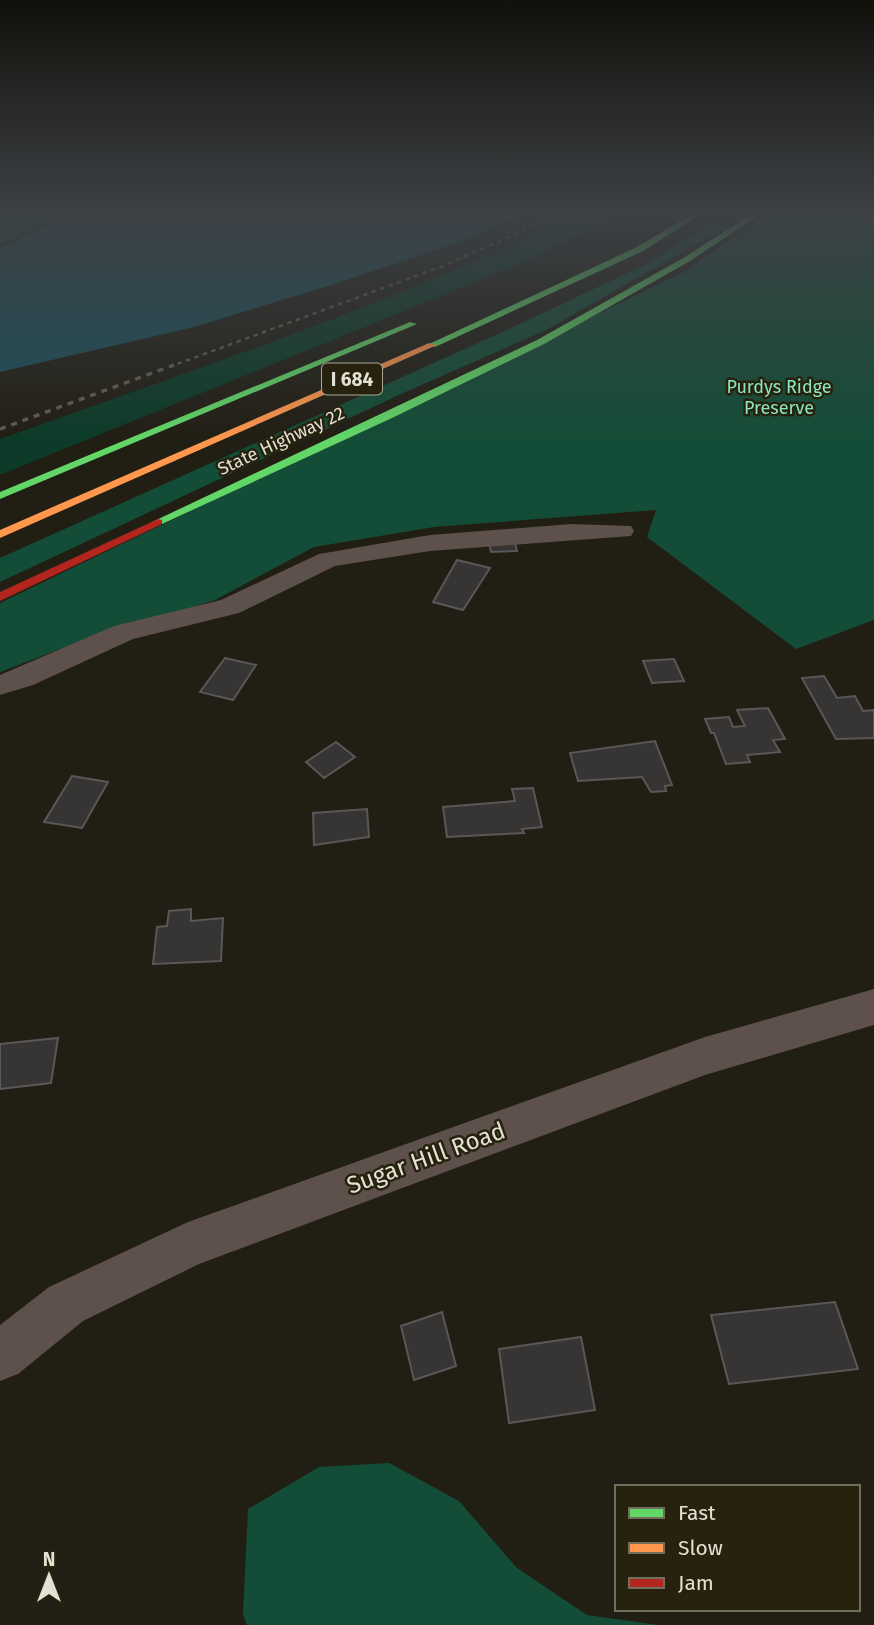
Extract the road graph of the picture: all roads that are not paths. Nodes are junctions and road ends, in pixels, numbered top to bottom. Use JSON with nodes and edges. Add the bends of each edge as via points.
{"nodes":[{"id":1,"x":559,"y":289,"type":"edge"},
{"id":2,"x":638,"y":289,"type":"edge"},
{"id":3,"x":427,"y":318,"type":"dead end"},
{"id":4,"x":0,"y":496,"type":"edge"},
{"id":5,"x":622,"y":531,"type":"dead end"},
{"id":6,"x":0,"y":534,"type":"edge"},
{"id":7,"x":0,"y":597,"type":"edge"},
{"id":8,"x":0,"y":685,"type":"edge"},
{"id":9,"x":874,"y":1007,"type":"edge"},
{"id":10,"x":0,"y":1356,"type":"edge"}],
"edges":[{"from":1,"to":6,"type":"main road","number":"I 684"},
{"from":2,"to":7,"type":"main road","name":"State Highway 22","via":[[554,335]]},
{"from":3,"to":4,"type":"main road","number":"I 684"},
{"from":5,"to":8,"type":"street","via":[[430,543],[328,559],[229,607],[124,632]]},
{"from":9,"to":10,"type":"street","name":"Sugar Hill Road","via":[[705,1056],[188,1245],[66,1304]]}]}
